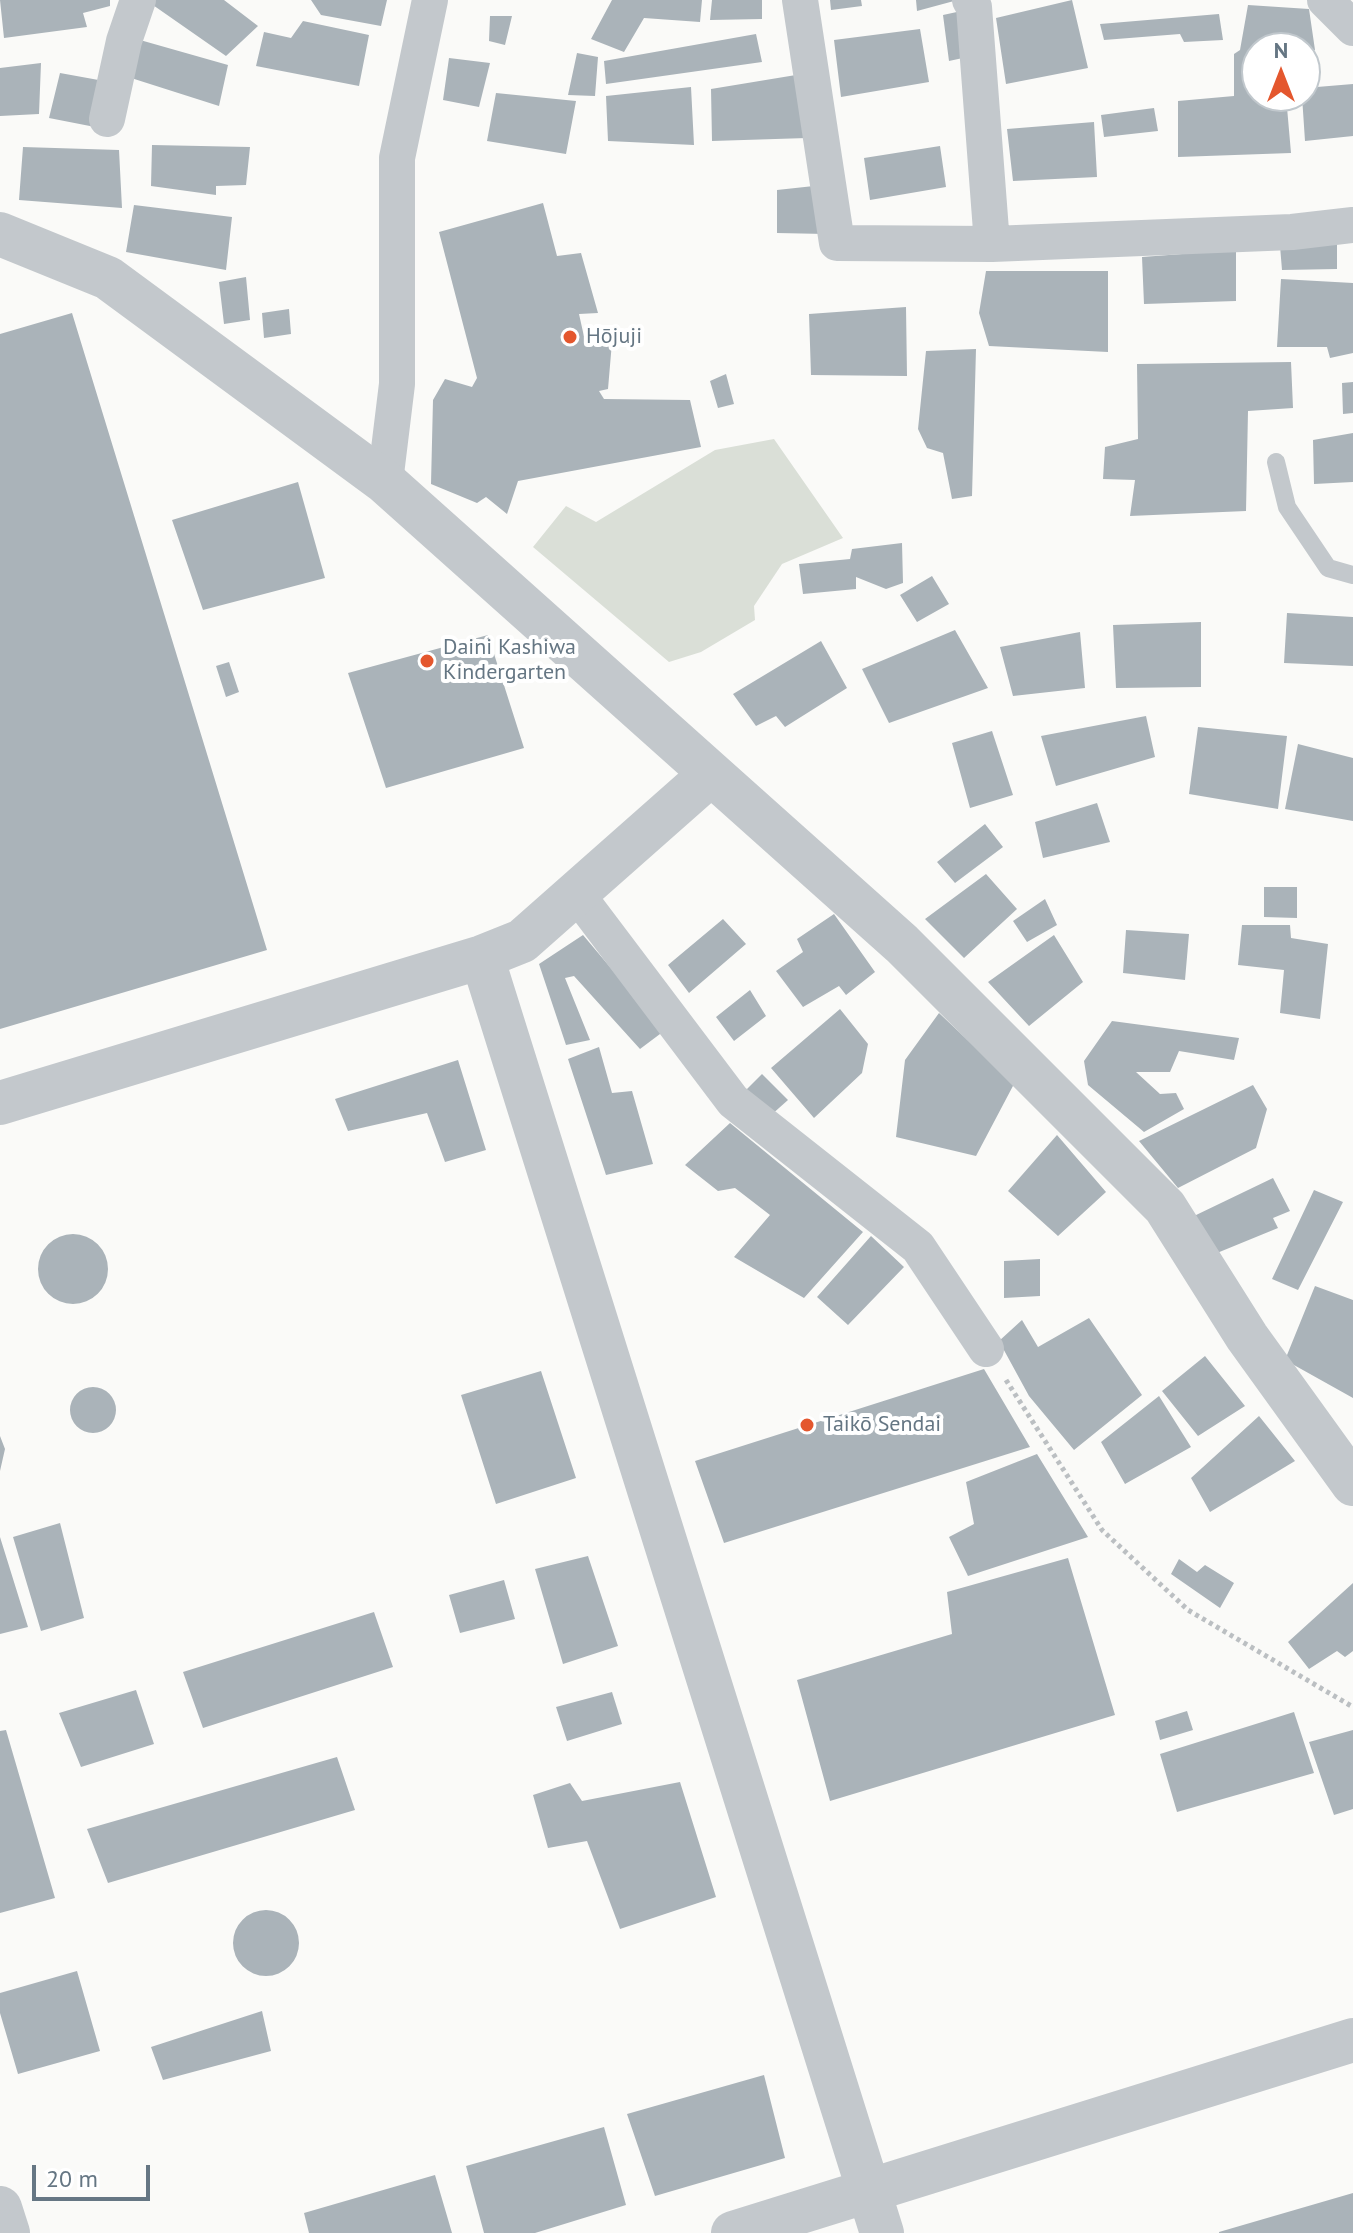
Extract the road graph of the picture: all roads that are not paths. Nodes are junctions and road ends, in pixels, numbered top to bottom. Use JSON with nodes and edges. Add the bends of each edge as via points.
{"nodes":[{"id":1,"x":138,"y":0,"type":"edge"},
{"id":2,"x":430,"y":0,"type":"edge"},
{"id":3,"x":800,"y":0,"type":"edge"},
{"id":4,"x":970,"y":0,"type":"edge"},
{"id":5,"x":1325,"y":0,"type":"edge"},
{"id":6,"x":1353,"y":28,"type":"edge"},
{"id":7,"x":107,"y":119,"type":"dead end"},
{"id":8,"x":1353,"y":225,"type":"edge"},
{"id":9,"x":0,"y":234,"type":"edge"},
{"id":10,"x":992,"y":244,"type":"junction"},
{"id":11,"x":1276,"y":462,"type":"dead end"},
{"id":12,"x":385,"y":482,"type":"junction"},
{"id":13,"x":1353,"y":575,"type":"edge"},
{"id":14,"x":711,"y":774,"type":"junction"},
{"id":15,"x":576,"y":893,"type":"junction"},
{"id":16,"x":482,"y":957,"type":"junction"},
{"id":17,"x":0,"y":1103,"type":"edge"},
{"id":18,"x":986,"y":1349,"type":"road end"},
{"id":19,"x":1353,"y":1484,"type":"edge"},
{"id":20,"x":1353,"y":2040,"type":"edge"},
{"id":21,"x":869,"y":2192,"type":"junction"},
{"id":22,"x":0,"y":2208,"type":"edge"},
{"id":23,"x":8,"y":2233,"type":"edge"},
{"id":24,"x":733,"y":2233,"type":"edge"},
{"id":25,"x":882,"y":2233,"type":"edge"}],
"edges":[{"from":1,"to":7,"type":"street"},
{"from":2,"to":12,"type":"street","via":[[397,158],[397,384]]},
{"from":3,"to":10,"type":"street","via":[[837,243]]},
{"from":4,"to":10,"type":"street"},
{"from":5,"to":6,"type":"street"},
{"from":8,"to":10,"type":"street"},
{"from":9,"to":12,"type":"street","via":[[108,278]]},
{"from":11,"to":13,"type":"lane","via":[[1287,507],[1328,568]]},
{"from":12,"to":14,"type":"street"},
{"from":14,"to":15,"type":"street"},
{"from":14,"to":19,"type":"street","via":[[902,944],[1165,1207],[1247,1337]]},
{"from":15,"to":16,"type":"street","via":[[522,941]]},
{"from":15,"to":18,"type":"street","via":[[733,1101],[918,1247]]},
{"from":16,"to":17,"type":"street"},
{"from":16,"to":21,"type":"street"},
{"from":20,"to":21,"type":"street"},
{"from":21,"to":24,"type":"street"},
{"from":21,"to":25,"type":"street"},
{"from":22,"to":23,"type":"street"}]}
